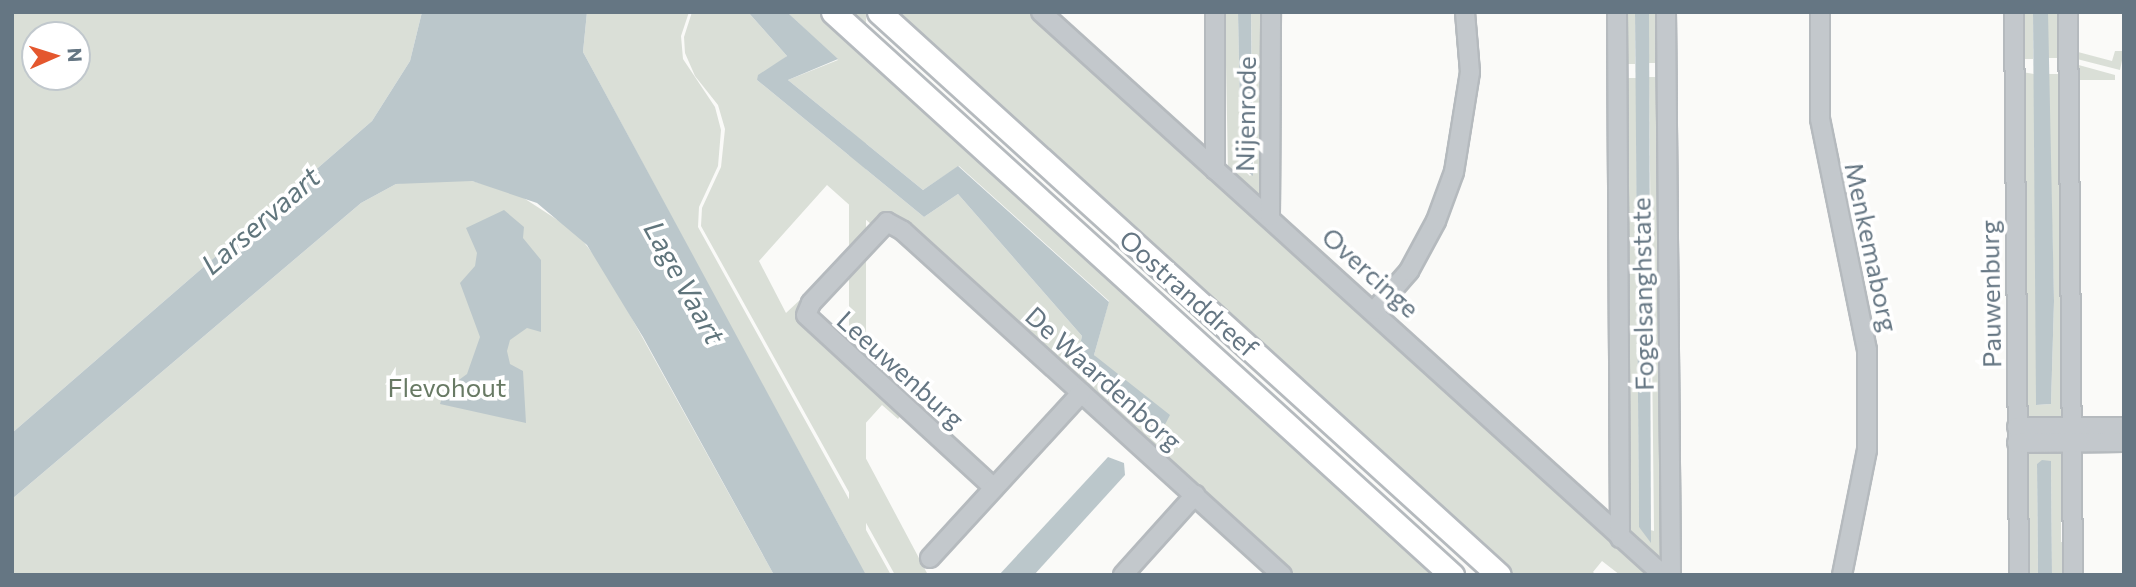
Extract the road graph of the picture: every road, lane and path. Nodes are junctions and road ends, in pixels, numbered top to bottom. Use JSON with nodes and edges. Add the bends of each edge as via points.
{"nodes":[{"id":1,"x":833,"y":12,"type":"edge"},
{"id":2,"x":878,"y":12,"type":"edge"},
{"id":3,"x":1041,"y":12,"type":"edge"},
{"id":4,"x":1215,"y":12,"type":"edge"},
{"id":5,"x":1271,"y":12,"type":"edge"},
{"id":6,"x":1465,"y":12,"type":"edge"},
{"id":7,"x":1617,"y":12,"type":"edge"},
{"id":8,"x":1665,"y":12,"type":"edge"},
{"id":9,"x":1820,"y":12,"type":"edge"},
{"id":10,"x":2014,"y":12,"type":"edge"},
{"id":11,"x":2068,"y":12,"type":"edge"},
{"id":12,"x":1215,"y":170,"type":"junction"},
{"id":13,"x":1270,"y":216,"type":"junction"},
{"id":14,"x":889,"y":222,"type":"joint"},
{"id":15,"x":1375,"y":310,"type":"junction"},
{"id":16,"x":1082,"y":393,"type":"junction"},
{"id":17,"x":2124,"y":427,"type":"edge"},
{"id":18,"x":2017,"y":435,"type":"junction"},
{"id":19,"x":2072,"y":435,"type":"junction"},
{"id":20,"x":2124,"y":442,"type":"edge"},
{"id":21,"x":994,"y":488,"type":"junction"},
{"id":22,"x":1195,"y":495,"type":"junction"},
{"id":23,"x":1620,"y":538,"type":"junction"},
{"id":24,"x":930,"y":558,"type":"dead end"},
{"id":25,"x":1124,"y":575,"type":"edge"},
{"id":26,"x":1282,"y":575,"type":"edge"},
{"id":27,"x":1452,"y":575,"type":"edge"},
{"id":28,"x":1499,"y":575,"type":"edge"},
{"id":29,"x":1663,"y":575,"type":"edge"},
{"id":30,"x":1671,"y":575,"type":"edge"},
{"id":31,"x":1842,"y":575,"type":"edge"},
{"id":32,"x":2019,"y":575,"type":"edge"},
{"id":33,"x":2073,"y":575,"type":"edge"}],
"edges":[{"from":1,"to":27,"type":"main road","name":"Oostranddreef"},
{"from":2,"to":28,"type":"main road","name":"Oostranddreef"},
{"from":3,"to":12,"type":"street","name":"Overcinge"},
{"from":4,"to":12,"type":"street","name":"Nijenrode"},
{"from":5,"to":13,"type":"street","name":"Nijenrode"},
{"from":6,"to":15,"type":"street","via":[[1470,72],[1454,172],[1436,221],[1409,271]]},
{"from":7,"to":23,"type":"street","name":"Fogelsanghstate"},
{"from":8,"to":30,"type":"street","name":"Fogelsanghstate"},
{"from":9,"to":31,"type":"street","name":"Menkemaborg","via":[[1822,129],[1867,350],[1867,450]]},
{"from":10,"to":18,"type":"street","name":"Pauwenburg"},
{"from":11,"to":19,"type":"street"},
{"from":12,"to":13,"type":"street","name":"Overcinge"},
{"from":13,"to":15,"type":"street","name":"Overcinge"},
{"from":14,"to":16,"type":"street","name":"De Waardenborg"},
{"from":14,"to":21,"type":"street","name":"Leeuwenburg","via":[[811,303],[806,315]]},
{"from":15,"to":23,"type":"street","name":"Overcinge"},
{"from":16,"to":21,"type":"street"},
{"from":16,"to":22,"type":"street","name":"De Waardenborg"},
{"from":17,"to":19,"type":"street"},
{"from":18,"to":19,"type":"street"},
{"from":18,"to":32,"type":"street","name":"Pauwenburg"},
{"from":19,"to":20,"type":"street"},
{"from":19,"to":33,"type":"street"},
{"from":21,"to":24,"type":"street"},
{"from":22,"to":25,"type":"street"},
{"from":22,"to":26,"type":"street","name":"De Waardenborg"},
{"from":23,"to":29,"type":"street","name":"Overcinge"}]}
